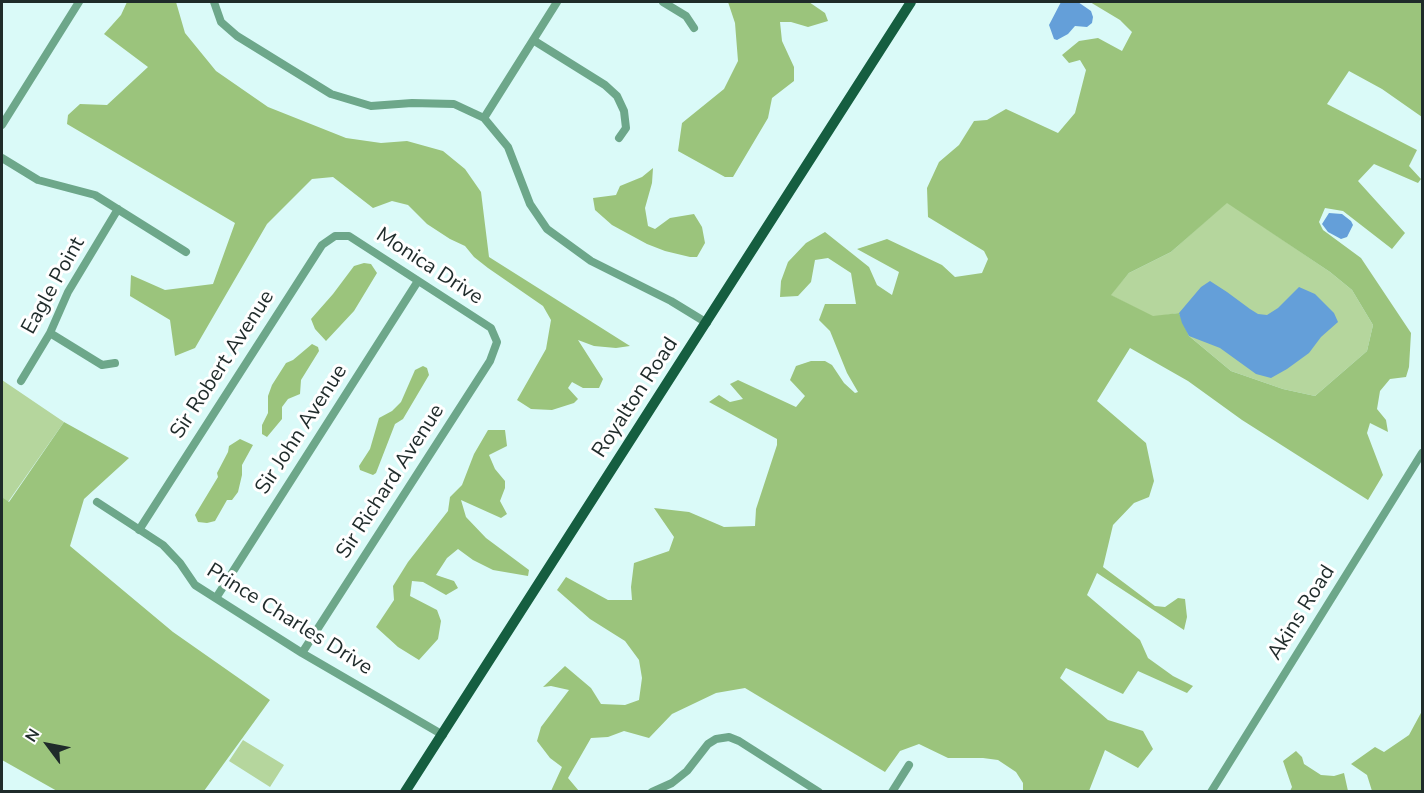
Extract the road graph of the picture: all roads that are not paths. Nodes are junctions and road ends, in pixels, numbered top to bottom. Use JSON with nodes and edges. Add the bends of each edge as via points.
{"nodes":[{"id":1,"x":79,"y":2,"type":"edge"},
{"id":2,"x":214,"y":2,"type":"edge"},
{"id":3,"x":557,"y":2,"type":"edge"},
{"id":4,"x":663,"y":2,"type":"edge"},
{"id":5,"x":911,"y":2,"type":"edge"},
{"id":6,"x":694,"y":28,"type":"dead end"},
{"id":7,"x":533,"y":40,"type":"junction"},
{"id":8,"x":484,"y":118,"type":"junction"},
{"id":9,"x":2,"y":125,"type":"edge"},
{"id":10,"x":619,"y":138,"type":"dead end"},
{"id":11,"x":2,"y":158,"type":"edge"},
{"id":12,"x":118,"y":209,"type":"junction"},
{"id":13,"x":349,"y":236,"type":"joint"},
{"id":14,"x":186,"y":252,"type":"dead end"},
{"id":15,"x":418,"y":281,"type":"junction"},
{"id":16,"x":707,"y":323,"type":"junction"},
{"id":17,"x":491,"y":328,"type":"joint"},
{"id":18,"x":50,"y":333,"type":"junction"},
{"id":19,"x":115,"y":363,"type":"dead end"},
{"id":20,"x":21,"y":381,"type":"dead end"},
{"id":21,"x":1422,"y":453,"type":"edge"},
{"id":22,"x":97,"y":502,"type":"dead end"},
{"id":23,"x":139,"y":530,"type":"junction"},
{"id":24,"x":216,"y":598,"type":"junction"},
{"id":25,"x":303,"y":653,"type":"junction"},
{"id":26,"x":443,"y":735,"type":"junction"},
{"id":27,"x":909,"y":765,"type":"dead end"},
{"id":28,"x":808,"y":789,"type":"edge"},
{"id":29,"x":405,"y":792,"type":"edge"},
{"id":30,"x":652,"y":792,"type":"edge"},
{"id":31,"x":819,"y":792,"type":"edge"},
{"id":32,"x":892,"y":792,"type":"edge"},
{"id":33,"x":1211,"y":792,"type":"edge"}],
"edges":[{"from":1,"to":9,"type":"street"},
{"from":2,"to":8,"type":"street","via":[[221,22],[237,36],[331,94],[371,106],[454,104]]},
{"from":3,"to":7,"type":"street"},
{"from":4,"to":6,"type":"street","via":[[686,16]]},
{"from":5,"to":16,"type":"main road","name":"Royalton Road"},
{"from":7,"to":8,"type":"street"},
{"from":7,"to":10,"type":"street","via":[[617,96],[626,128]]},
{"from":8,"to":16,"type":"street","via":[[508,147],[530,204],[547,229],[591,261]]},
{"from":11,"to":12,"type":"street","via":[[38,180],[95,195]]},
{"from":12,"to":14,"type":"street"},
{"from":12,"to":18,"type":"street","name":"Eagle Point","via":[[68,292]]},
{"from":13,"to":15,"type":"street","name":"Monica Drive"},
{"from":13,"to":23,"type":"street","name":"Sir Robert Avenue","via":[[335,236],[321,245]]},
{"from":15,"to":17,"type":"street","name":"Monica Drive"},
{"from":15,"to":24,"type":"street","name":"Sir John Avenue"},
{"from":16,"to":26,"type":"main road","name":"Royalton Road"},
{"from":17,"to":25,"type":"street","name":"Sir Richard Avenue","via":[[497,342],[490,361]]},
{"from":18,"to":19,"type":"street","via":[[102,365]]},
{"from":18,"to":20,"type":"street","name":"Eagle Point"},
{"from":21,"to":33,"type":"street","name":"Akins Road"},
{"from":22,"to":23,"type":"street","name":"Prince Charles Drive"},
{"from":23,"to":24,"type":"street","name":"Prince Charles Drive","via":[[163,545],[195,585]]},
{"from":24,"to":25,"type":"street","name":"Prince Charles Drive"},
{"from":25,"to":26,"type":"street","name":"Prince Charles Drive"},
{"from":26,"to":29,"type":"main road","name":"Royalton Road"},
{"from":27,"to":32,"type":"street"},
{"from":28,"to":30,"type":"street","via":[[729,737],[708,744],[687,771]]},
{"from":28,"to":31,"type":"street"}]}
